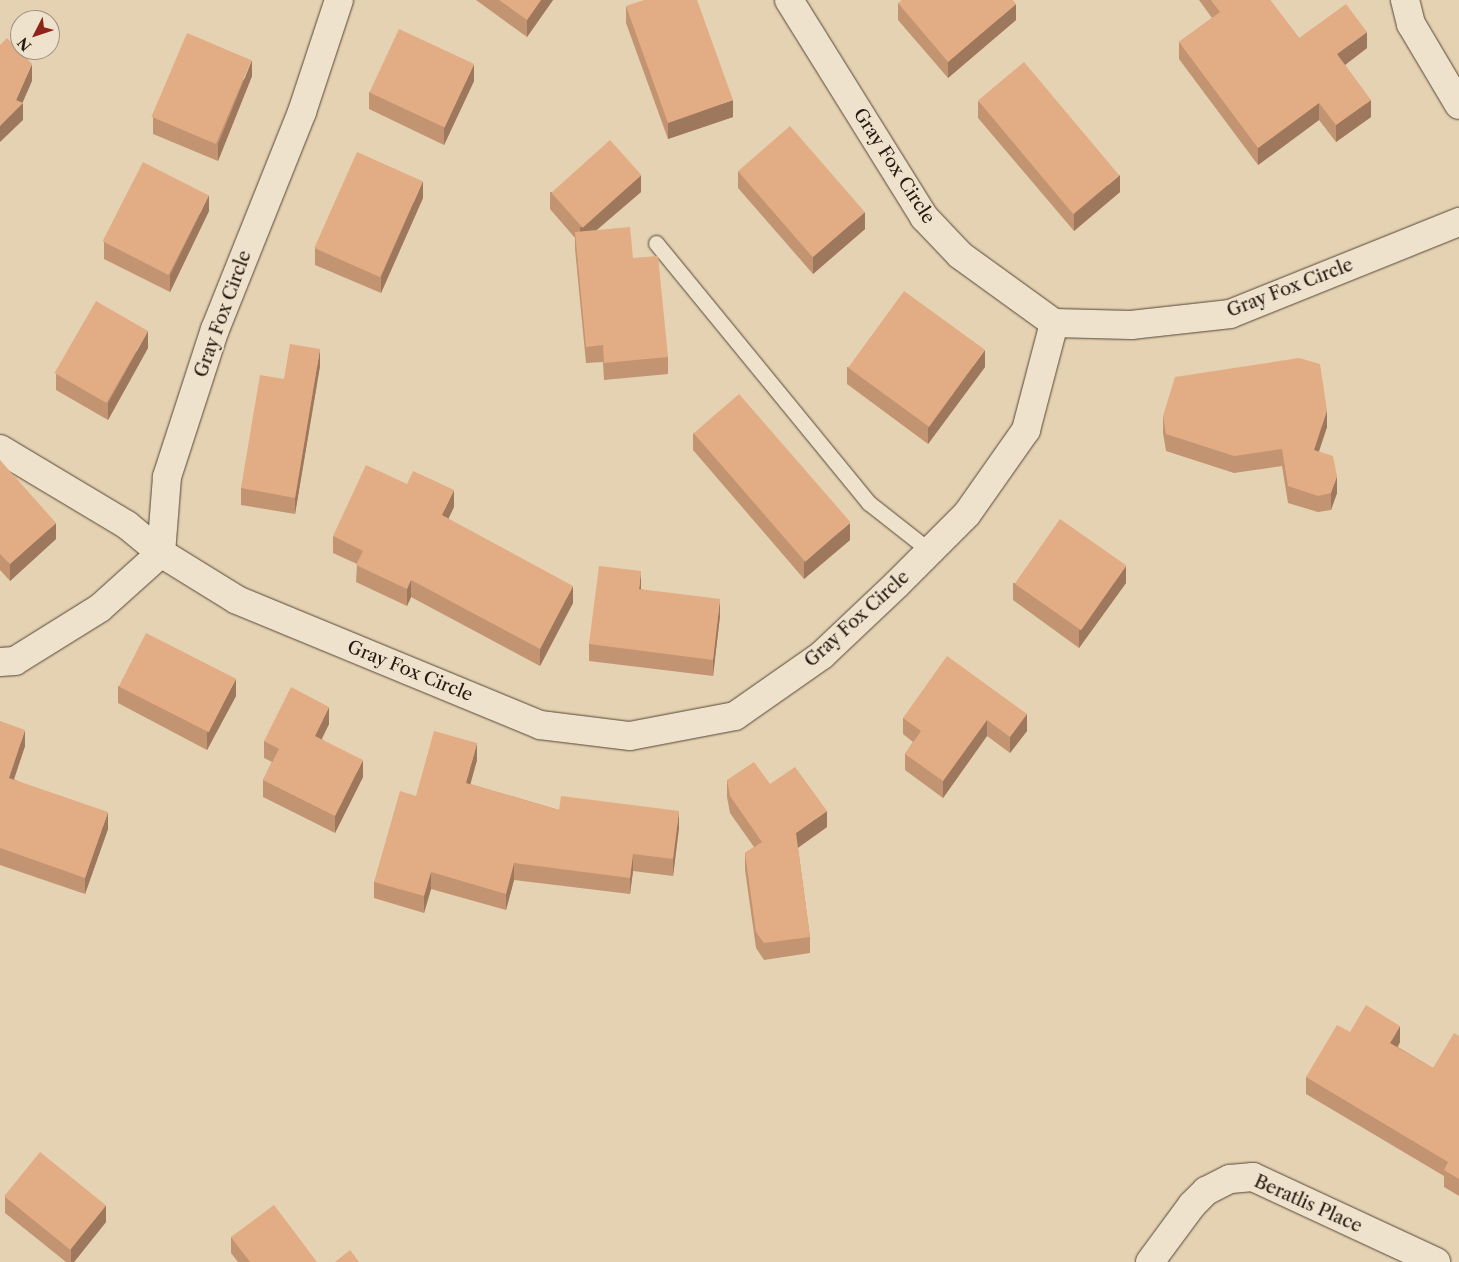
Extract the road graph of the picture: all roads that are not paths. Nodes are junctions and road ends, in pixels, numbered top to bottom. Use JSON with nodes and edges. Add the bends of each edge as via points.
{"nodes":[{"id":1,"x":339,"y":0,"type":"edge"},
{"id":2,"x":789,"y":0,"type":"edge"},
{"id":3,"x":1405,"y":0,"type":"edge"},
{"id":4,"x":1459,"y":105,"type":"edge"},
{"id":5,"x":1459,"y":222,"type":"edge"},
{"id":6,"x":656,"y":243,"type":"dead end"},
{"id":7,"x":1054,"y":323,"type":"junction"},
{"id":8,"x":0,"y":449,"type":"edge"},
{"id":9,"x":930,"y":551,"type":"junction"},
{"id":10,"x":161,"y":553,"type":"junction"},
{"id":11,"x":0,"y":662,"type":"edge"},
{"id":12,"x":1150,"y":1262,"type":"edge"},
{"id":13,"x":1436,"y":1262,"type":"edge"}],
"edges":[{"from":1,"to":10,"type":"street","name":"Gray Fox Circle","via":[[302,112],[215,329],[167,477]]},
{"from":2,"to":7,"type":"street","name":"Gray Fox Circle","via":[[924,217],[960,256]]},
{"from":3,"to":4,"type":"street","via":[[1411,24]]},
{"from":5,"to":7,"type":"street","name":"Gray Fox Circle","via":[[1230,314],[1131,325]]},
{"from":6,"to":9,"type":"lane","via":[[869,503]]},
{"from":7,"to":9,"type":"street","name":"Gray Fox Circle","via":[[1026,430],[968,514]]},
{"from":8,"to":10,"type":"street","via":[[127,525]]},
{"from":9,"to":10,"type":"street","name":"Gray Fox Circle","via":[[822,654],[735,716],[630,736],[540,725],[237,600]]},
{"from":10,"to":11,"type":"street","via":[[100,608],[15,661]]},
{"from":12,"to":13,"type":"street","name":"Beratlis Place","via":[[1206,1191],[1230,1179],[1253,1177]]}]}
